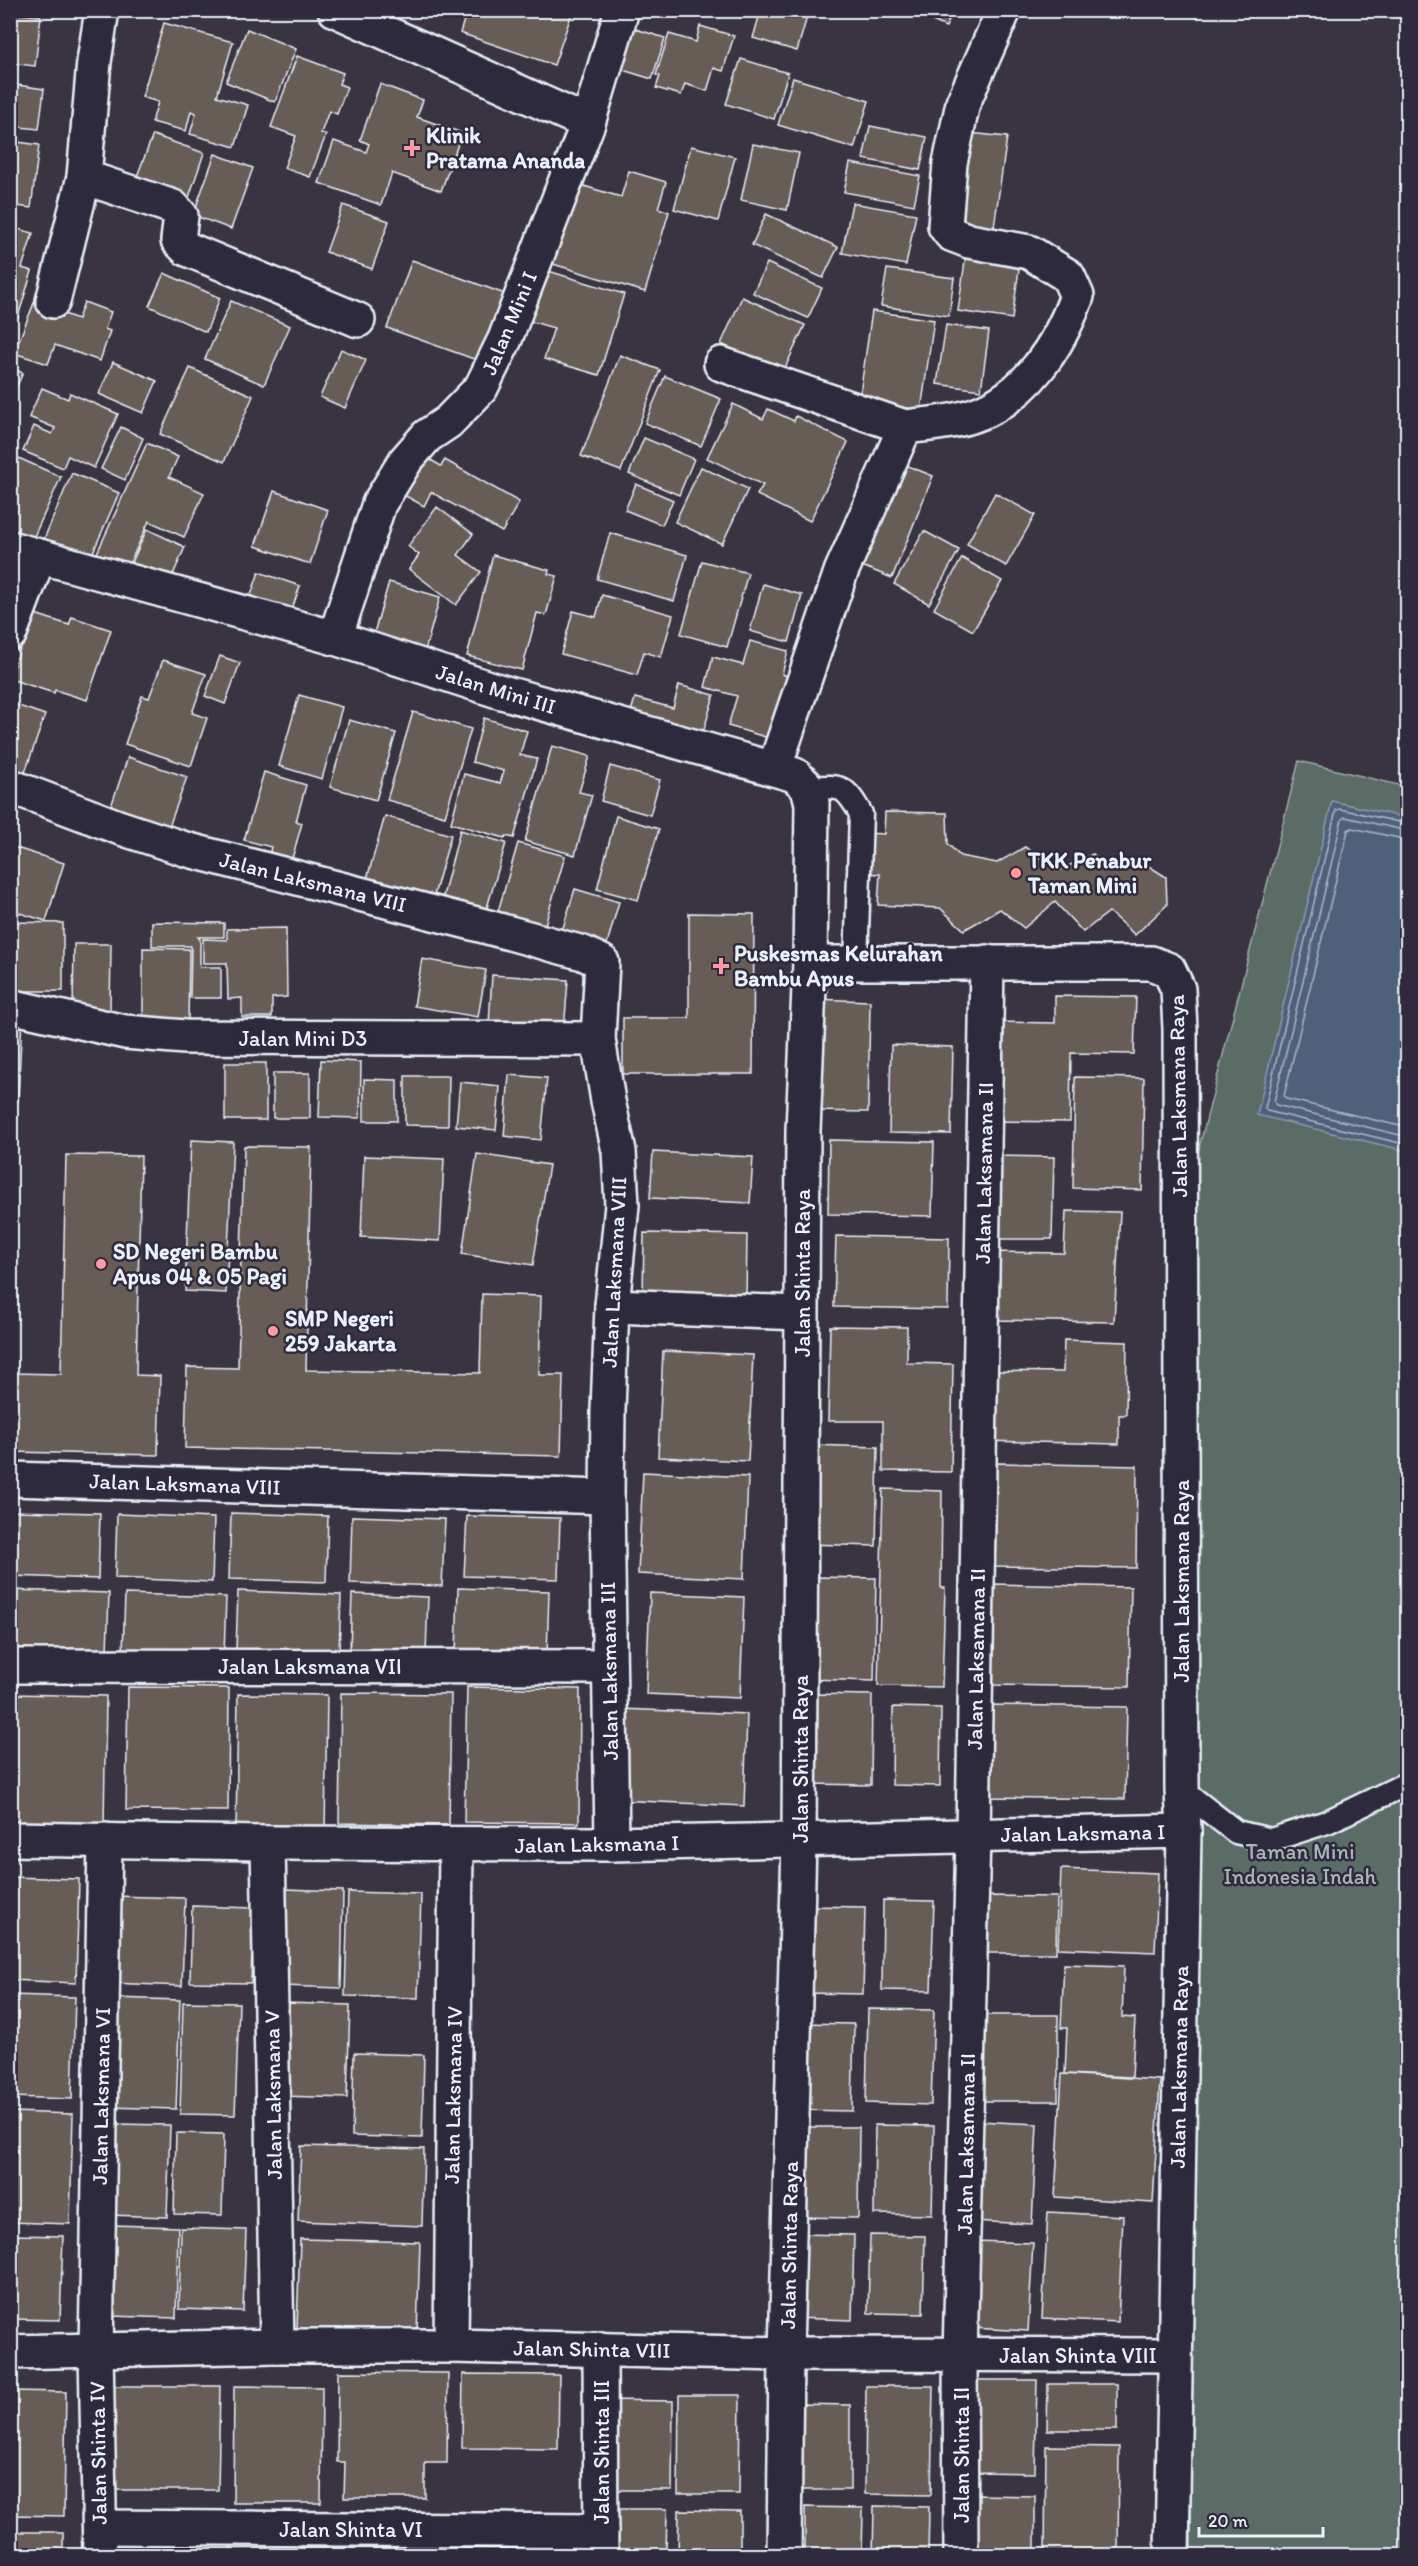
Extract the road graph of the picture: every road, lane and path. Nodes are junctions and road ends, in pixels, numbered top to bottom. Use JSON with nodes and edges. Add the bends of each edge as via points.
{"nodes":[{"id":1,"x":102,"y":10,"type":"edge"},
{"id":2,"x":335,"y":10,"type":"edge"},
{"id":3,"x":622,"y":10,"type":"edge"},
{"id":4,"x":1004,"y":10,"type":"edge"},
{"id":5,"x":588,"y":123,"type":"junction"},
{"id":6,"x":84,"y":177,"type":"junction"},
{"id":7,"x":53,"y":301,"type":"dead end"},
{"id":8,"x":358,"y":320,"type":"dead end"},
{"id":9,"x":721,"y":364,"type":"dead end"},
{"id":10,"x":905,"y":427,"type":"junction"},
{"id":11,"x":25,"y":552,"type":"edge"},
{"id":12,"x":10,"y":633,"type":"edge"},
{"id":13,"x":335,"y":638,"type":"junction"},
{"id":14,"x":774,"y":769,"type":"junction"},
{"id":15,"x":10,"y":786,"type":"edge"},
{"id":16,"x":808,"y":788,"type":"junction"},
{"id":17,"x":987,"y":962,"type":"junction"},
{"id":18,"x":810,"y":963,"type":"junction"},
{"id":19,"x":856,"y":963,"type":"junction"},
{"id":20,"x":10,"y":1006,"type":"edge"},
{"id":21,"x":598,"y":1039,"type":"junction"},
{"id":22,"x":612,"y":1306,"type":"junction"},
{"id":23,"x":801,"y":1313,"type":"junction"},
{"id":24,"x":10,"y":1479,"type":"edge"},
{"id":25,"x":607,"y":1497,"type":"junction"},
{"id":26,"x":10,"y":1666,"type":"edge"},
{"id":27,"x":609,"y":1667,"type":"junction"},
{"id":28,"x":1407,"y":1783,"type":"edge"},
{"id":29,"x":1182,"y":1791,"type":"junction"},
{"id":30,"x":1184,"y":1831,"type":"junction"},
{"id":31,"x":973,"y":1835,"type":"junction"},
{"id":32,"x":10,"y":1839,"type":"edge"},
{"id":33,"x":105,"y":1840,"type":"junction"},
{"id":34,"x":799,"y":1841,"type":"junction"},
{"id":35,"x":268,"y":1843,"type":"junction"},
{"id":36,"x":612,"y":1844,"type":"junction"},
{"id":37,"x":456,"y":1845,"type":"junction"},
{"id":38,"x":277,"y":2346,"type":"junction"},
{"id":39,"x":451,"y":2346,"type":"junction"},
{"id":40,"x":600,"y":2349,"type":"junction"},
{"id":41,"x":96,"y":2351,"type":"junction"},
{"id":42,"x":10,"y":2352,"type":"edge"},
{"id":43,"x":786,"y":2354,"type":"junction"},
{"id":44,"x":960,"y":2355,"type":"junction"},
{"id":45,"x":1174,"y":2355,"type":"junction"},
{"id":46,"x":100,"y":2541,"type":"edge"},
{"id":47,"x":601,"y":2543,"type":"edge"},
{"id":48,"x":784,"y":2556,"type":"edge"},
{"id":49,"x":961,"y":2556,"type":"edge"},
{"id":50,"x":1172,"y":2556,"type":"edge"}],
"edges":[{"from":1,"to":6,"type":"street"},
{"from":2,"to":5,"type":"street"},
{"from":3,"to":5,"type":"street","name":"Jalan Mini I"},
{"from":4,"to":10,"type":"street","via":[[963,103],[950,164],[945,226],[951,234],[969,241],[1029,252],[1068,276],[1077,296],[1048,357],[1012,394],[974,415]]},
{"from":5,"to":13,"type":"street","name":"Jalan Mini I","via":[[505,339],[486,378],[473,397],[427,436],[406,460],[379,504]]},
{"from":6,"to":7,"type":"street"},
{"from":6,"to":8,"type":"street","via":[[173,207],[181,216],[178,240],[187,249]]},
{"from":9,"to":10,"type":"street"},
{"from":10,"to":14,"type":"street","via":[[841,572]]},
{"from":11,"to":12,"type":"street"},
{"from":11,"to":13,"type":"street","name":"Jalan Mini III"},
{"from":13,"to":14,"type":"street","name":"Jalan Mini III","via":[[495,690]]},
{"from":14,"to":16,"type":"street","name":"Jalan Mini III","via":[[795,775]]},
{"from":15,"to":21,"type":"street","name":"Jalan Laksmana VIII","via":[[185,849],[583,953],[602,962]]},
{"from":16,"to":18,"type":"street","via":[[812,803]]},
{"from":16,"to":19,"type":"lane","via":[[838,786],[851,796],[861,814]]},
{"from":17,"to":19,"type":"street","name":"Jalan Laksmana Raya"},
{"from":17,"to":29,"type":"street","name":"Jalan Laksmana Raya","via":[[1151,963],[1169,970],[1178,989]]},
{"from":17,"to":31,"type":"street","name":"Jalan Laksamana II"},
{"from":18,"to":19,"type":"street","name":"Jalan Laksmana Raya"},
{"from":18,"to":23,"type":"street","name":"Jalan Shinta Raya"},
{"from":20,"to":21,"type":"street","name":"Jalan Mini D3","via":[[125,1032],[185,1037]]},
{"from":21,"to":22,"type":"street","name":"Jalan Laksmana VIII","via":[[618,1150],[622,1205]]},
{"from":22,"to":23,"type":"street"},
{"from":22,"to":25,"type":"street","name":"Jalan Laksmana VIII"},
{"from":23,"to":34,"type":"street","name":"Jalan Shinta Raya"},
{"from":24,"to":25,"type":"street","name":"Jalan Laksmana VIII"},
{"from":25,"to":27,"type":"street","name":"Jalan Laksmana III"},
{"from":26,"to":27,"type":"street","name":"Jalan Laksmana VII"},
{"from":27,"to":36,"type":"street","name":"Jalan Laksmana III"},
{"from":28,"to":29,"type":"lane","via":[[1327,1822],[1271,1840],[1236,1832]]},
{"from":29,"to":30,"type":"street","name":"Jalan Laksmana Raya"},
{"from":30,"to":31,"type":"street","name":"Jalan Laksmana I"},
{"from":30,"to":45,"type":"street","name":"Jalan Laksmana Raya"},
{"from":31,"to":34,"type":"street","name":"Jalan Laksmana I"},
{"from":31,"to":44,"type":"street","name":"Jalan Laksamana II"},
{"from":32,"to":33,"type":"street","name":"Jalan Laksmana I"},
{"from":33,"to":35,"type":"street","name":"Jalan Laksmana I"},
{"from":33,"to":41,"type":"street","name":"Jalan Laksmana VI"},
{"from":34,"to":36,"type":"street","name":"Jalan Laksmana I"},
{"from":34,"to":43,"type":"street","name":"Jalan Shinta Raya"},
{"from":35,"to":37,"type":"street","name":"Jalan Laksmana I"},
{"from":35,"to":38,"type":"street","name":"Jalan Laksmana V"},
{"from":36,"to":37,"type":"street","name":"Jalan Laksmana I"},
{"from":37,"to":39,"type":"street","name":"Jalan Laksmana IV"},
{"from":38,"to":39,"type":"street","name":"Jalan Shinta VIII"},
{"from":38,"to":41,"type":"street","name":"Jalan Shinta VIII"},
{"from":39,"to":40,"type":"street","name":"Jalan Shinta VIII"},
{"from":40,"to":43,"type":"street","name":"Jalan Shinta VIII"},
{"from":40,"to":47,"type":"street","name":"Jalan Shinta III"},
{"from":41,"to":42,"type":"street","name":"Jalan Shinta VIII"},
{"from":41,"to":46,"type":"street","name":"Jalan Shinta IV"},
{"from":43,"to":44,"type":"street","name":"Jalan Shinta VIII"},
{"from":43,"to":48,"type":"street","name":"Jalan Shinta Raya"},
{"from":44,"to":45,"type":"street","name":"Jalan Shinta VIII"},
{"from":44,"to":49,"type":"street","name":"Jalan Shinta II"},
{"from":45,"to":50,"type":"street","name":"Jalan Laksmana Raya"},
{"from":46,"to":47,"type":"street","name":"Jalan Shinta VI"}]}
